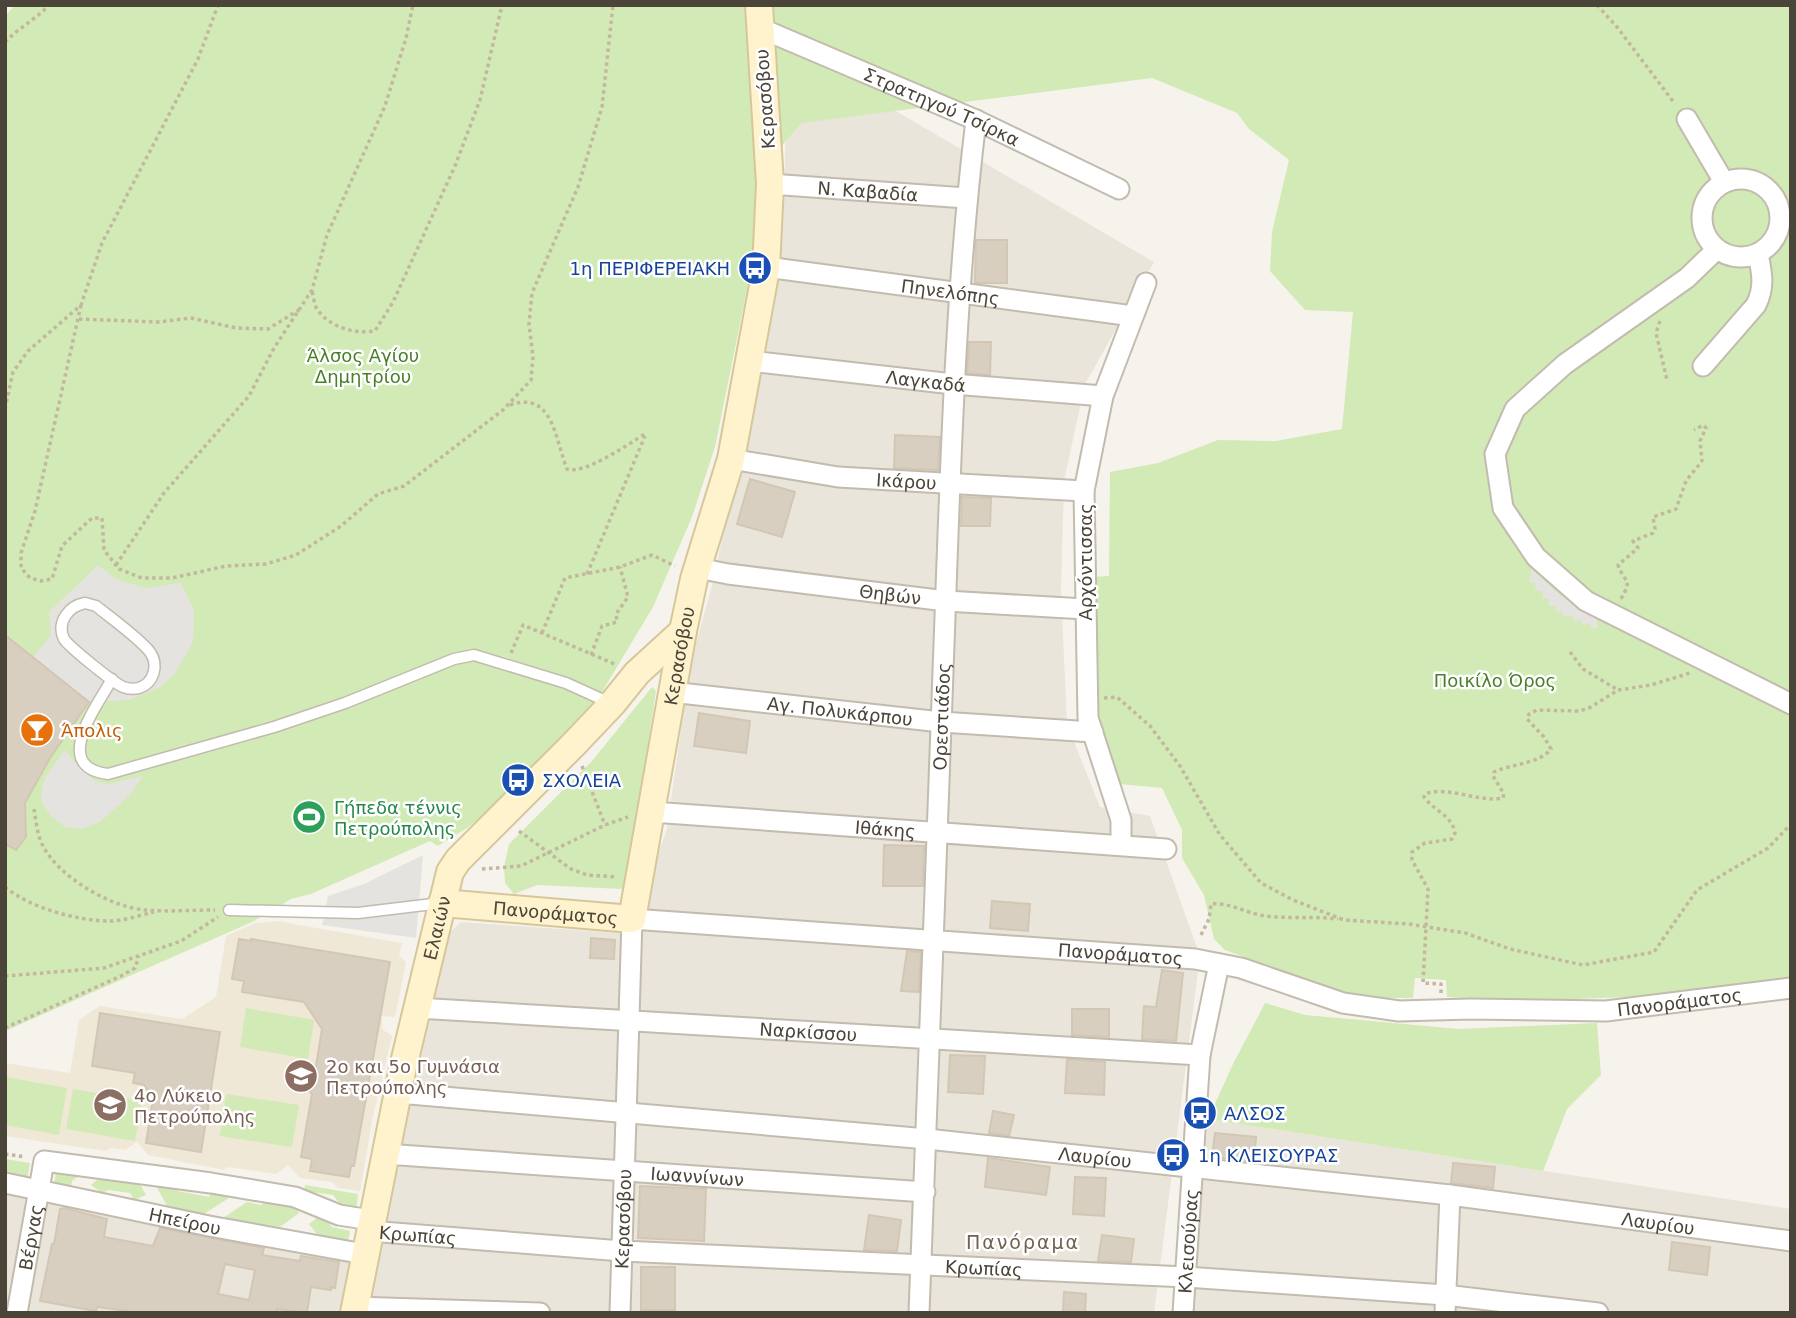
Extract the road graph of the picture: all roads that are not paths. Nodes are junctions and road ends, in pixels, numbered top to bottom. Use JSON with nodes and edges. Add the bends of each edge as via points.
{"nodes":[{"id":1,"x":760,"y":17,"type":"edge"},
{"id":2,"x":1687,"y":119,"type":"road end"},
{"id":3,"x":976,"y":120,"type":"junction"},
{"id":4,"x":1724,"y":182,"type":"junction"},
{"id":5,"x":771,"y":184,"type":"junction"},
{"id":6,"x":1119,"y":189,"type":"dead end"},
{"id":7,"x":966,"y":198,"type":"junction"},
{"id":8,"x":1785,"y":209,"type":"edge"},
{"id":9,"x":1716,"y":250,"type":"junction"},
{"id":10,"x":1758,"y":254,"type":"junction"},
{"id":11,"x":766,"y":267,"type":"junction"},
{"id":12,"x":1146,"y":283,"type":"dead end"},
{"id":13,"x":960,"y":293,"type":"junction"},
{"id":14,"x":1133,"y":316,"type":"junction"},
{"id":15,"x":750,"y":361,"type":"junction"},
{"id":16,"x":1703,"y":366,"type":"dead end"},
{"id":17,"x":953,"y":384,"type":"junction"},
{"id":18,"x":1103,"y":396,"type":"junction"},
{"id":19,"x":731,"y":459,"type":"junction"},
{"id":20,"x":950,"y":485,"type":"junction"},
{"id":21,"x":1084,"y":491,"type":"junction"},
{"id":22,"x":696,"y":574,"type":"junction"},
{"id":23,"x":946,"y":601,"type":"junction"},
{"id":24,"x":1085,"y":609,"type":"junction"},
{"id":25,"x":683,"y":631,"type":"junction"},
{"id":26,"x":112,"y":679,"type":"junction"},
{"id":27,"x":671,"y":692,"type":"junction"},
{"id":28,"x":612,"y":704,"type":"junction"},
{"id":29,"x":1791,"y":704,"type":"edge"},
{"id":30,"x":941,"y":722,"type":"junction"},
{"id":31,"x":1093,"y":732,"type":"junction"},
{"id":32,"x":652,"y":810,"type":"junction"},
{"id":33,"x":936,"y":833,"type":"junction"},
{"id":34,"x":1121,"y":845,"type":"junction"},
{"id":35,"x":1166,"y":849,"type":"dead end"},
{"id":36,"x":442,"y":903,"type":"junction"},
{"id":37,"x":229,"y":910,"type":"road end"},
{"id":38,"x":632,"y":919,"type":"junction"},
{"id":39,"x":935,"y":941,"type":"junction"},
{"id":40,"x":1219,"y":964,"type":"junction"},
{"id":41,"x":1791,"y":988,"type":"edge"},
{"id":42,"x":417,"y":1008,"type":"junction"},
{"id":43,"x":629,"y":1021,"type":"junction"},
{"id":44,"x":931,"y":1039,"type":"junction"},
{"id":45,"x":1200,"y":1055,"type":"junction"},
{"id":46,"x":398,"y":1093,"type":"junction"},
{"id":47,"x":626,"y":1113,"type":"junction"},
{"id":48,"x":927,"y":1139,"type":"junction"},
{"id":49,"x":385,"y":1154,"type":"junction"},
{"id":50,"x":1192,"y":1168,"type":"junction"},
{"id":51,"x":624,"y":1173,"type":"junction"},
{"id":52,"x":5,"y":1183,"type":"edge"},
{"id":53,"x":39,"y":1189,"type":"junction"},
{"id":54,"x":925,"y":1192,"type":"junction"},
{"id":55,"x":1450,"y":1195,"type":"junction"},
{"id":56,"x":368,"y":1235,"type":"junction"},
{"id":57,"x":1791,"y":1241,"type":"edge"},
{"id":58,"x":622,"y":1251,"type":"junction"},
{"id":59,"x":922,"y":1265,"type":"junction"},
{"id":60,"x":1186,"y":1277,"type":"junction"},
{"id":61,"x":1445,"y":1304,"type":"edge"},
{"id":62,"x":354,"y":1310,"type":"edge"},
{"id":63,"x":17,"y":1313,"type":"edge"},
{"id":64,"x":540,"y":1313,"type":"edge"},
{"id":65,"x":620,"y":1313,"type":"edge"},
{"id":66,"x":919,"y":1313,"type":"edge"},
{"id":67,"x":1182,"y":1313,"type":"edge"},
{"id":68,"x":1598,"y":1313,"type":"edge"}],
"edges":[{"from":1,"to":3,"type":"street","name":"Στρατηγού Τσίρκα"},
{"from":1,"to":5,"type":"street","name":"Κερασόβου"},
{"from":2,"to":4,"type":"street"},
{"from":3,"to":6,"type":"street","name":"Στρατηγού Τσίρκα"},
{"from":3,"to":7,"type":"street","name":"Ορεστιάδος"},
{"from":4,"to":8,"type":"street","via":[[1748,179],[1769,191]]},
{"from":4,"to":9,"type":"street","via":[[1705,201],[1701,214],[1707,240]]},
{"from":5,"to":7,"type":"street","name":"N. Καβαδία"},
{"from":5,"to":11,"type":"street","name":"Κερασόβου"},
{"from":7,"to":13,"type":"street","name":"Ορεστιάδος"},
{"from":8,"to":10,"type":"street","via":[[1775,238]]},
{"from":9,"to":10,"type":"street","via":[[1742,258]]},
{"from":9,"to":29,"type":"street","via":[[1687,278],[1565,364],[1515,408],[1495,454],[1503,508],[1536,557],[1586,601]]},
{"from":10,"to":16,"type":"street","via":[[1761,295]]},
{"from":11,"to":13,"type":"street","name":"Πηνελόπης"},
{"from":11,"to":15,"type":"street","name":"Κερασόβου"},
{"from":12,"to":14,"type":"street","name":"Αρχόντισσας"},
{"from":13,"to":14,"type":"street","name":"Πηνελόπης"},
{"from":13,"to":17,"type":"street","name":"Ορεστιάδος"},
{"from":14,"to":18,"type":"street","name":"Αρχόντισσας"},
{"from":15,"to":17,"type":"street","name":"Λαγκαδά"},
{"from":15,"to":19,"type":"street","name":"Κερασόβου"},
{"from":17,"to":18,"type":"street","name":"Λαγκαδά"},
{"from":17,"to":20,"type":"street","name":"Ορεστιάδος"},
{"from":18,"to":21,"type":"street","name":"Αρχόντισσας"},
{"from":19,"to":20,"type":"street","name":"Ικάρου","via":[[838,477]]},
{"from":19,"to":22,"type":"street","name":"Κερασόβου"},
{"from":20,"to":21,"type":"street","name":"Ικάρου"},
{"from":20,"to":23,"type":"street","name":"Ορεστιάδος"},
{"from":21,"to":24,"type":"street","name":"Αρχόντισσας"},
{"from":22,"to":23,"type":"street","name":"Θηβών"},
{"from":22,"to":25,"type":"street","name":"Κερασόβου"},
{"from":23,"to":24,"type":"street","name":"Θηβών"},
{"from":23,"to":30,"type":"street","name":"Ορεστιάδος"},
{"from":24,"to":31,"type":"street","name":"Αρχόντισσας","via":[[1088,718]]},
{"from":25,"to":27,"type":"street","name":"Κερασόβου"},
{"from":25,"to":28,"type":"street","name":"Ελαιών","via":[[637,673]]},
{"from":26,"to":26,"type":"lane","via":[[132,689],[148,683],[155,662],[96,606],[85,603],[72,608],[62,624],[64,638]]},
{"from":26,"to":28,"type":"lane","via":[[78,748],[87,766],[97,773],[108,774],[274,727],[474,655],[566,682]]},
{"from":27,"to":30,"type":"street","name":"Αγ. Πολυκάρπου"},
{"from":27,"to":32,"type":"street","name":"Κερασόβου"},
{"from":28,"to":36,"type":"street","name":"Ελαιών","via":[[458,860]]},
{"from":30,"to":31,"type":"street","name":"Αγ. Πολυκάρπου"},
{"from":30,"to":33,"type":"street","name":"Ορεστιάδος"},
{"from":31,"to":34,"type":"street","name":"Αρχόντισσας","via":[[1121,820]]},
{"from":32,"to":33,"type":"street","name":"Ιθάκης"},
{"from":32,"to":38,"type":"street","name":"Κερασόβου"},
{"from":33,"to":34,"type":"street","name":"Ιθάκης"},
{"from":33,"to":39,"type":"street","name":"Ορεστιάδος"},
{"from":34,"to":35,"type":"street","name":"Ιθάκης"},
{"from":36,"to":37,"type":"lane","via":[[358,913]]},
{"from":36,"to":38,"type":"street","name":"Πανοράματος"},
{"from":36,"to":42,"type":"street","name":"Ελαιών"},
{"from":38,"to":39,"type":"street","name":"Πανοράματος"},
{"from":38,"to":43,"type":"street","name":"Κερασόβου"},
{"from":39,"to":40,"type":"street","name":"Πανοράματος"},
{"from":39,"to":44,"type":"street","name":"Ορεστιάδος"},
{"from":40,"to":41,"type":"street","name":"Πανοράματος","via":[[1342,1003],[1399,1011],[1606,1012]]},
{"from":40,"to":45,"type":"street","name":"Κλεισούρας"},
{"from":42,"to":43,"type":"street","name":"Ναρκίσσου"},
{"from":42,"to":46,"type":"street","name":"Ελαιών"},
{"from":43,"to":44,"type":"street","name":"Ναρκίσσου"},
{"from":43,"to":47,"type":"street","name":"Κερασόβου"},
{"from":44,"to":45,"type":"street","name":"Ναρκίσσου"},
{"from":44,"to":48,"type":"street","name":"Ορεστιάδος"},
{"from":45,"to":50,"type":"street","name":"Κλεισούρας"},
{"from":46,"to":47,"type":"street","name":"Λαυρίου"},
{"from":46,"to":49,"type":"street","name":"Ελαιών"},
{"from":47,"to":48,"type":"street","name":"Λαυρίου"},
{"from":47,"to":51,"type":"street","name":"Κερασόβου"},
{"from":48,"to":50,"type":"street","name":"Λαυρίου"},
{"from":48,"to":54,"type":"street","name":"Ορεστιάδος"},
{"from":49,"to":51,"type":"street","name":"Ιωαννίνων"},
{"from":49,"to":56,"type":"street","name":"Ελαιών"},
{"from":50,"to":55,"type":"street","name":"Λαυρίου"},
{"from":50,"to":60,"type":"street","name":"Κλεισούρας"},
{"from":51,"to":54,"type":"street","name":"Ιωαννίνων"},
{"from":51,"to":58,"type":"street","name":"Κερασόβου"},
{"from":52,"to":53,"type":"street","name":"Ηπείρου"},
{"from":53,"to":56,"type":"street","name":"Ηπείρου","via":[[209,1226]]},
{"from":53,"to":56,"type":"street","name":"Βέργας","via":[[44,1161],[211,1183],[295,1197],[339,1215]]},
{"from":53,"to":63,"type":"street","name":"Βέργας"},
{"from":54,"to":59,"type":"street","name":"Ορεστιάδος"},
{"from":55,"to":57,"type":"street","name":"Λαυρίου"},
{"from":55,"to":61,"type":"street"},
{"from":56,"to":58,"type":"street","name":"Κρωπίας"},
{"from":56,"to":62,"type":"street","name":"Ελαιών"},
{"from":58,"to":59,"type":"street","name":"Κρωπίας"},
{"from":58,"to":65,"type":"street","name":"Κερασόβου"},
{"from":59,"to":60,"type":"street","name":"Κρωπίας"},
{"from":59,"to":66,"type":"street","name":"Ορεστιάδος"},
{"from":60,"to":61,"type":"street","name":"Κρωπίας"},
{"from":60,"to":67,"type":"street","name":"Κλεισούρας"},
{"from":61,"to":68,"type":"street","name":"Κρωπίας"},
{"from":62,"to":64,"type":"street"}]}
